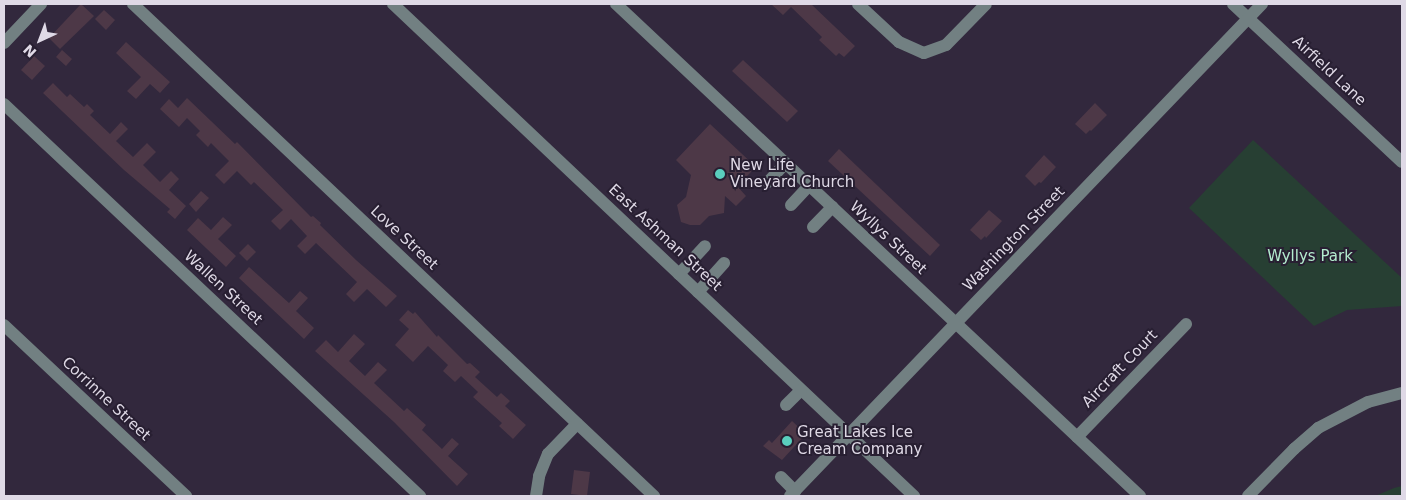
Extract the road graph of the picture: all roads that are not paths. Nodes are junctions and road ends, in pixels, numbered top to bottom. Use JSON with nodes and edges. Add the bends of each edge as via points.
{"nodes":[{"id":1,"x":41,"y":4,"type":"edge"},
{"id":2,"x":133,"y":4,"type":"edge"},
{"id":3,"x":393,"y":4,"type":"edge"},
{"id":4,"x":616,"y":4,"type":"edge"},
{"id":5,"x":858,"y":4,"type":"edge"},
{"id":6,"x":986,"y":4,"type":"edge"},
{"id":7,"x":1233,"y":4,"type":"edge"},
{"id":8,"x":1262,"y":4,"type":"edge"},
{"id":9,"x":1249,"y":18,"type":"junction"},
{"id":10,"x":4,"y":43,"type":"edge"},
{"id":11,"x":4,"y":104,"type":"edge"},
{"id":12,"x":1402,"y":162,"type":"edge"},
{"id":13,"x":785,"y":164,"type":"junction"},
{"id":14,"x":768,"y":182,"type":"dead end"},
{"id":15,"x":809,"y":186,"type":"junction"},
{"id":16,"x":791,"y":205,"type":"dead end"},
{"id":17,"x":832,"y":208,"type":"junction"},
{"id":18,"x":813,"y":226,"type":"dead end"},
{"id":19,"x":705,"y":246,"type":"dead end"},
{"id":20,"x":724,"y":264,"type":"dead end"},
{"id":21,"x":679,"y":274,"type":"junction"},
{"id":22,"x":698,"y":292,"type":"junction"},
{"id":23,"x":956,"y":324,"type":"junction"},
{"id":24,"x":1186,"y":324,"type":"dead end"},
{"id":25,"x":4,"y":325,"type":"edge"},
{"id":26,"x":801,"y":390,"type":"junction"},
{"id":27,"x":1402,"y":393,"type":"edge"},
{"id":28,"x":786,"y":405,"type":"dead end"},
{"id":29,"x":577,"y":424,"type":"junction"},
{"id":30,"x":849,"y":434,"type":"junction"},
{"id":31,"x":1077,"y":437,"type":"junction"},
{"id":32,"x":780,"y":477,"type":"dead end"},
{"id":33,"x":793,"y":494,"type":"edge"},
{"id":34,"x":186,"y":496,"type":"edge"},
{"id":35,"x":420,"y":496,"type":"edge"},
{"id":36,"x":536,"y":496,"type":"edge"},
{"id":37,"x":654,"y":496,"type":"edge"},
{"id":38,"x":914,"y":496,"type":"edge"},
{"id":39,"x":1140,"y":496,"type":"edge"},
{"id":40,"x":1248,"y":496,"type":"edge"}],
"edges":[{"from":1,"to":10,"type":"street"},
{"from":2,"to":29,"type":"street","name":"Love Street"},
{"from":3,"to":21,"type":"street","name":"East Ashman Street"},
{"from":4,"to":13,"type":"street","name":"Wyllys Street"},
{"from":5,"to":6,"type":"street","via":[[899,42],[924,54],[946,46]]},
{"from":7,"to":9,"type":"street","name":"Airfield Lane"},
{"from":8,"to":9,"type":"street","name":"Washington Street"},
{"from":9,"to":12,"type":"street","name":"Airfield Lane"},
{"from":9,"to":23,"type":"street","name":"Washington Street"},
{"from":11,"to":35,"type":"street","name":"Wallen Street"},
{"from":13,"to":14,"type":"street"},
{"from":13,"to":15,"type":"street","name":"Wyllys Street"},
{"from":15,"to":16,"type":"street"},
{"from":15,"to":17,"type":"street","name":"Wyllys Street"},
{"from":17,"to":18,"type":"street"},
{"from":17,"to":23,"type":"street","name":"Wyllys Street"},
{"from":19,"to":21,"type":"street"},
{"from":20,"to":22,"type":"street"},
{"from":21,"to":22,"type":"street","name":"East Ashman Street"},
{"from":22,"to":26,"type":"street","name":"East Ashman Street"},
{"from":23,"to":30,"type":"street","name":"Washington Street"},
{"from":23,"to":31,"type":"street","name":"Wyllys Street"},
{"from":24,"to":31,"type":"street","name":"Aircraft Court"},
{"from":25,"to":34,"type":"street","name":"Corrinne Street"},
{"from":26,"to":28,"type":"street"},
{"from":26,"to":30,"type":"street","name":"East Ashman Street"},
{"from":27,"to":40,"type":"street","via":[[1368,402],[1318,428]]},
{"from":29,"to":36,"type":"street","via":[[548,454],[539,476]]},
{"from":29,"to":37,"type":"street","name":"Love Street"},
{"from":30,"to":33,"type":"street","name":"Washington Street"},
{"from":30,"to":38,"type":"street","name":"East Ashman Street"},
{"from":31,"to":39,"type":"street","name":"Wyllys Street"},
{"from":32,"to":33,"type":"street"}]}
